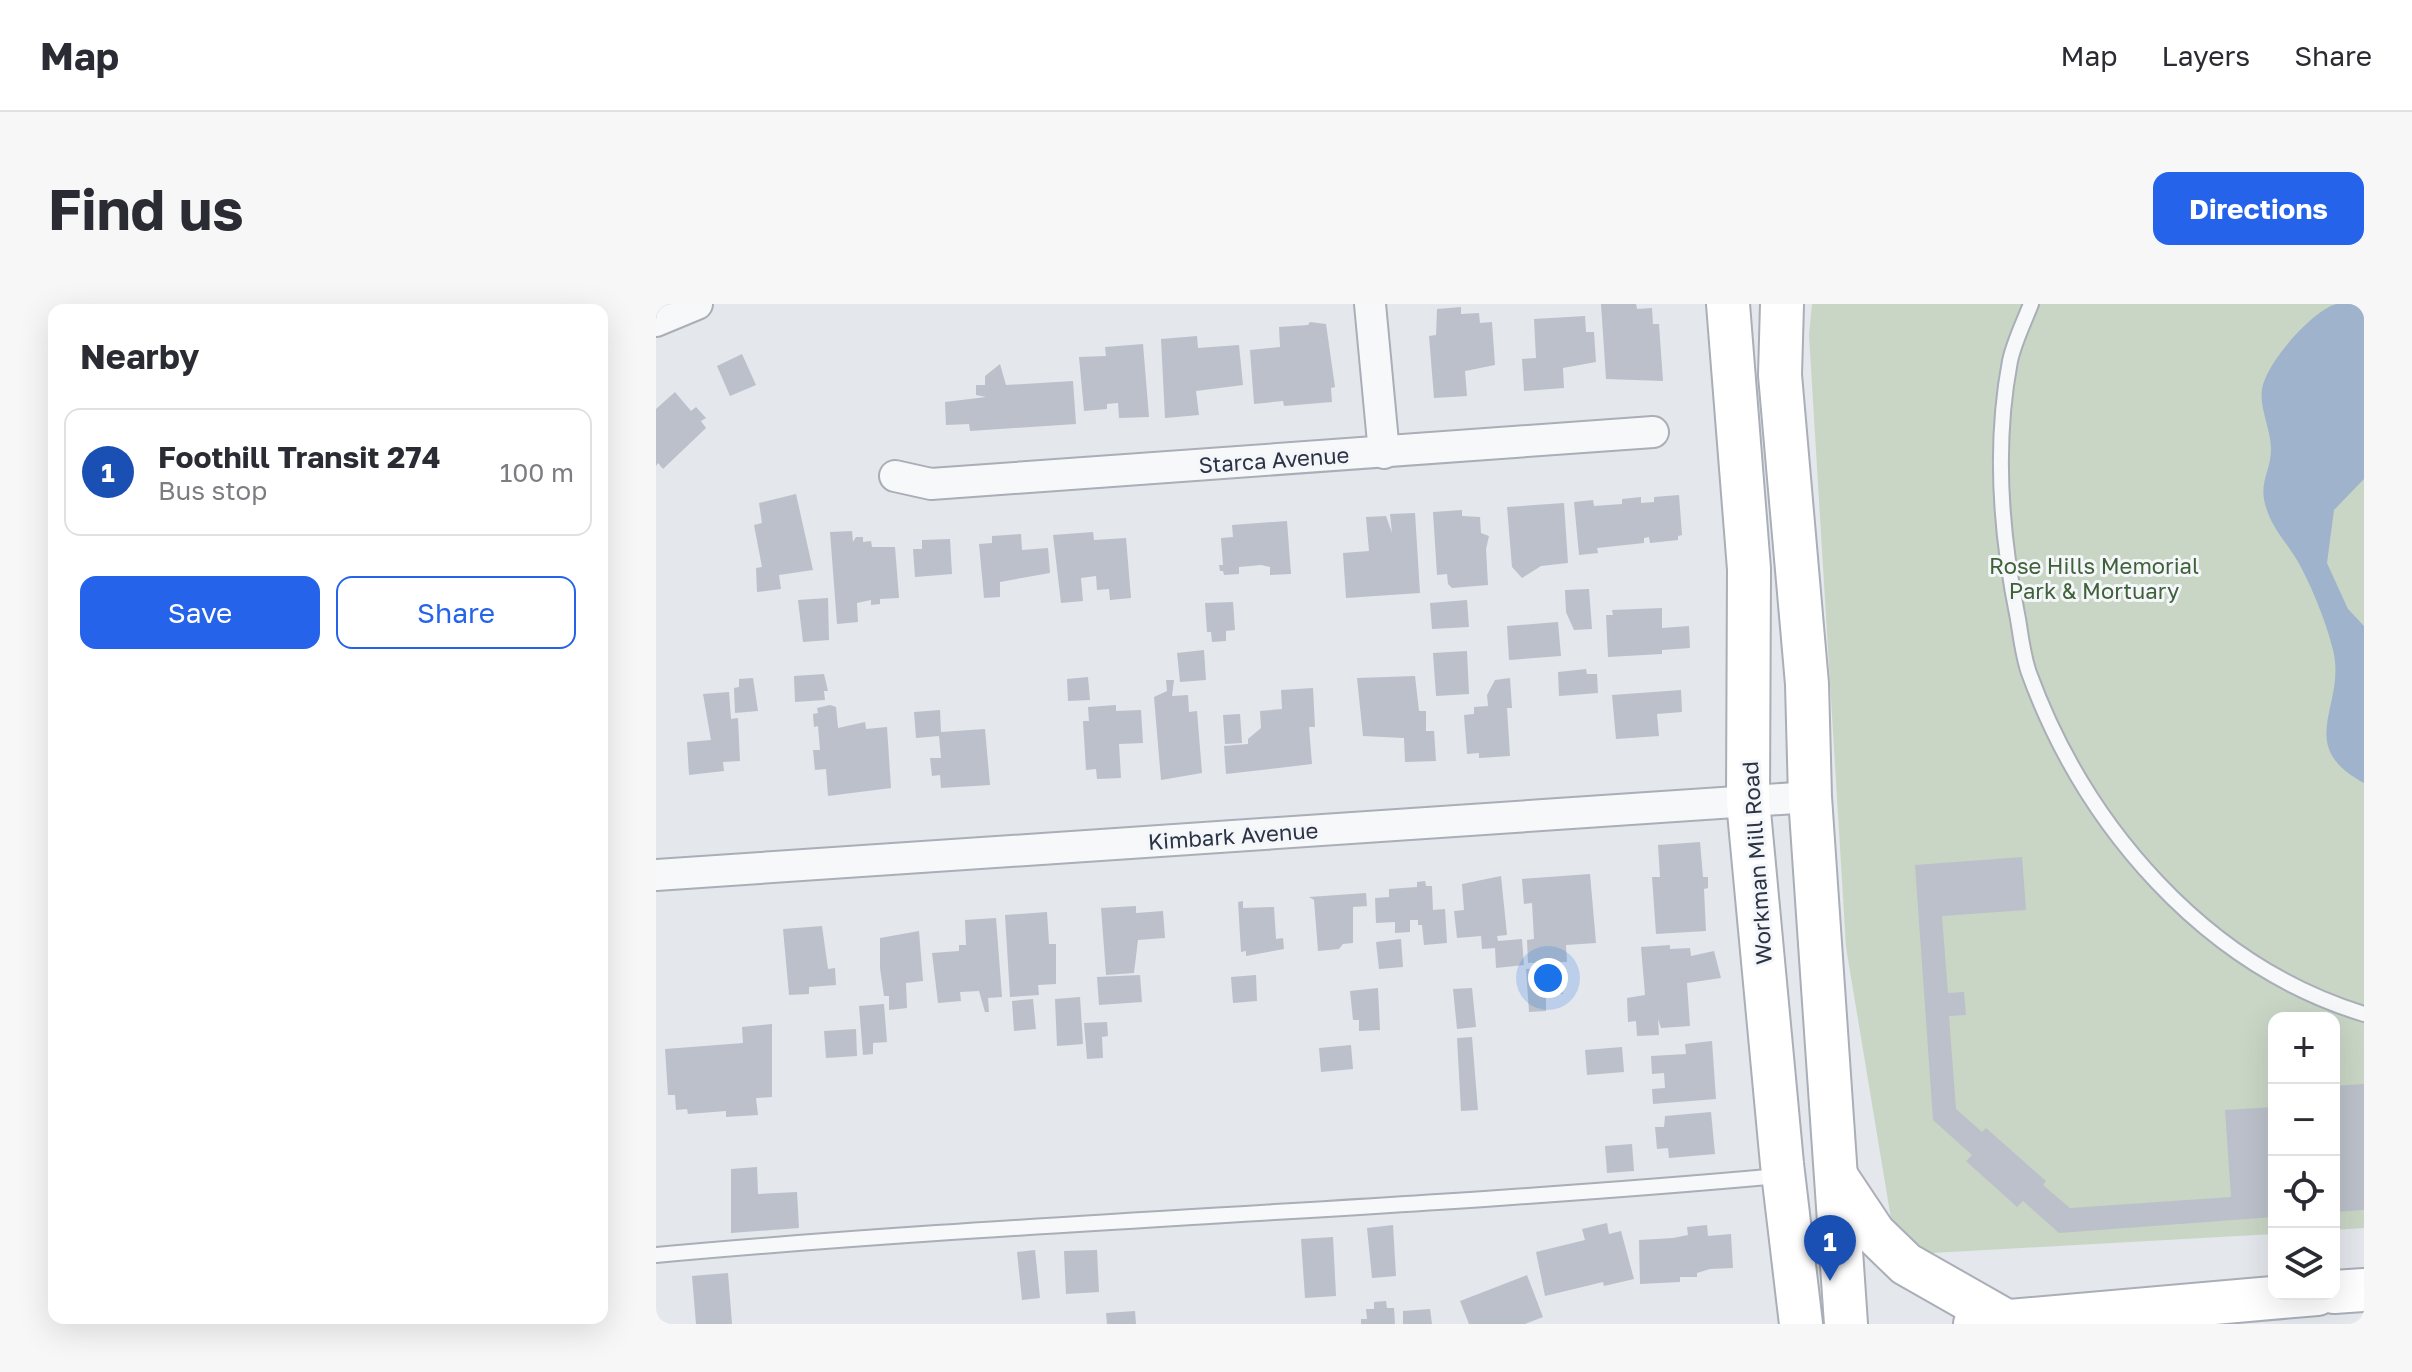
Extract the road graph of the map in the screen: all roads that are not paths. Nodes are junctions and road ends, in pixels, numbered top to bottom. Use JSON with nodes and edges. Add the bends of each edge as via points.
{"nodes":[{"id":1,"x":697,"y":304,"type":"edge"},
{"id":2,"x":1370,"y":304,"type":"edge"},
{"id":3,"x":1728,"y":304,"type":"edge"},
{"id":4,"x":1782,"y":304,"type":"edge"},
{"id":5,"x":2031,"y":304,"type":"edge"},
{"id":6,"x":656,"y":321,"type":"edge"},
{"id":7,"x":1653,"y":432,"type":"dead end"},
{"id":8,"x":1384,"y":453,"type":"junction"},
{"id":9,"x":895,"y":476,"type":"dead end"},
{"id":10,"x":1810,"y":797,"type":"junction"},
{"id":11,"x":1748,"y":801,"type":"junction"},
{"id":12,"x":656,"y":875,"type":"edge"},
{"id":13,"x":2364,"y":1014,"type":"edge"},
{"id":14,"x":1836,"y":1175,"type":"junction"},
{"id":15,"x":1783,"y":1176,"type":"junction"},
{"id":16,"x":656,"y":1255,"type":"edge"},
{"id":17,"x":2364,"y":1290,"type":"edge"},
{"id":18,"x":2340,"y":1292,"type":"edge"},
{"id":19,"x":2268,"y":1298,"type":"edge"},
{"id":20,"x":1991,"y":1323,"type":"edge"},
{"id":21,"x":1801,"y":1324,"type":"edge"},
{"id":22,"x":1846,"y":1324,"type":"edge"}],
"edges":[{"from":1,"to":6,"type":"street"},
{"from":2,"to":8,"type":"street"},
{"from":3,"to":11,"type":"main road","name":"Workman Mill Road","via":[[1749,569]]},
{"from":4,"to":10,"type":"main road","via":[[1780,375],[1807,684]]},
{"from":5,"to":13,"type":"lane","via":[[2010,359],[2002,510],[2028,670],[2065,760],[2119,839],[2180,905],[2252,965]]},
{"from":7,"to":8,"type":"street","name":"Starca Avenue"},
{"from":8,"to":9,"type":"street","name":"Starca Avenue","via":[[931,484]]},
{"from":10,"to":11,"type":"street","name":"Kimbark Avenue"},
{"from":10,"to":14,"type":"main road"},
{"from":11,"to":12,"type":"street","name":"Kimbark Avenue"},
{"from":11,"to":15,"type":"main road","name":"Workman Mill Road"},
{"from":14,"to":20,"type":"main road","via":[[1874,1233],[1906,1264]]},
{"from":14,"to":22,"type":"main road"},
{"from":15,"to":16,"type":"lane"},
{"from":15,"to":21,"type":"main road","name":"Workman Mill Road"},
{"from":17,"to":18,"type":"main road"},
{"from":19,"to":20,"type":"main road"}]}
